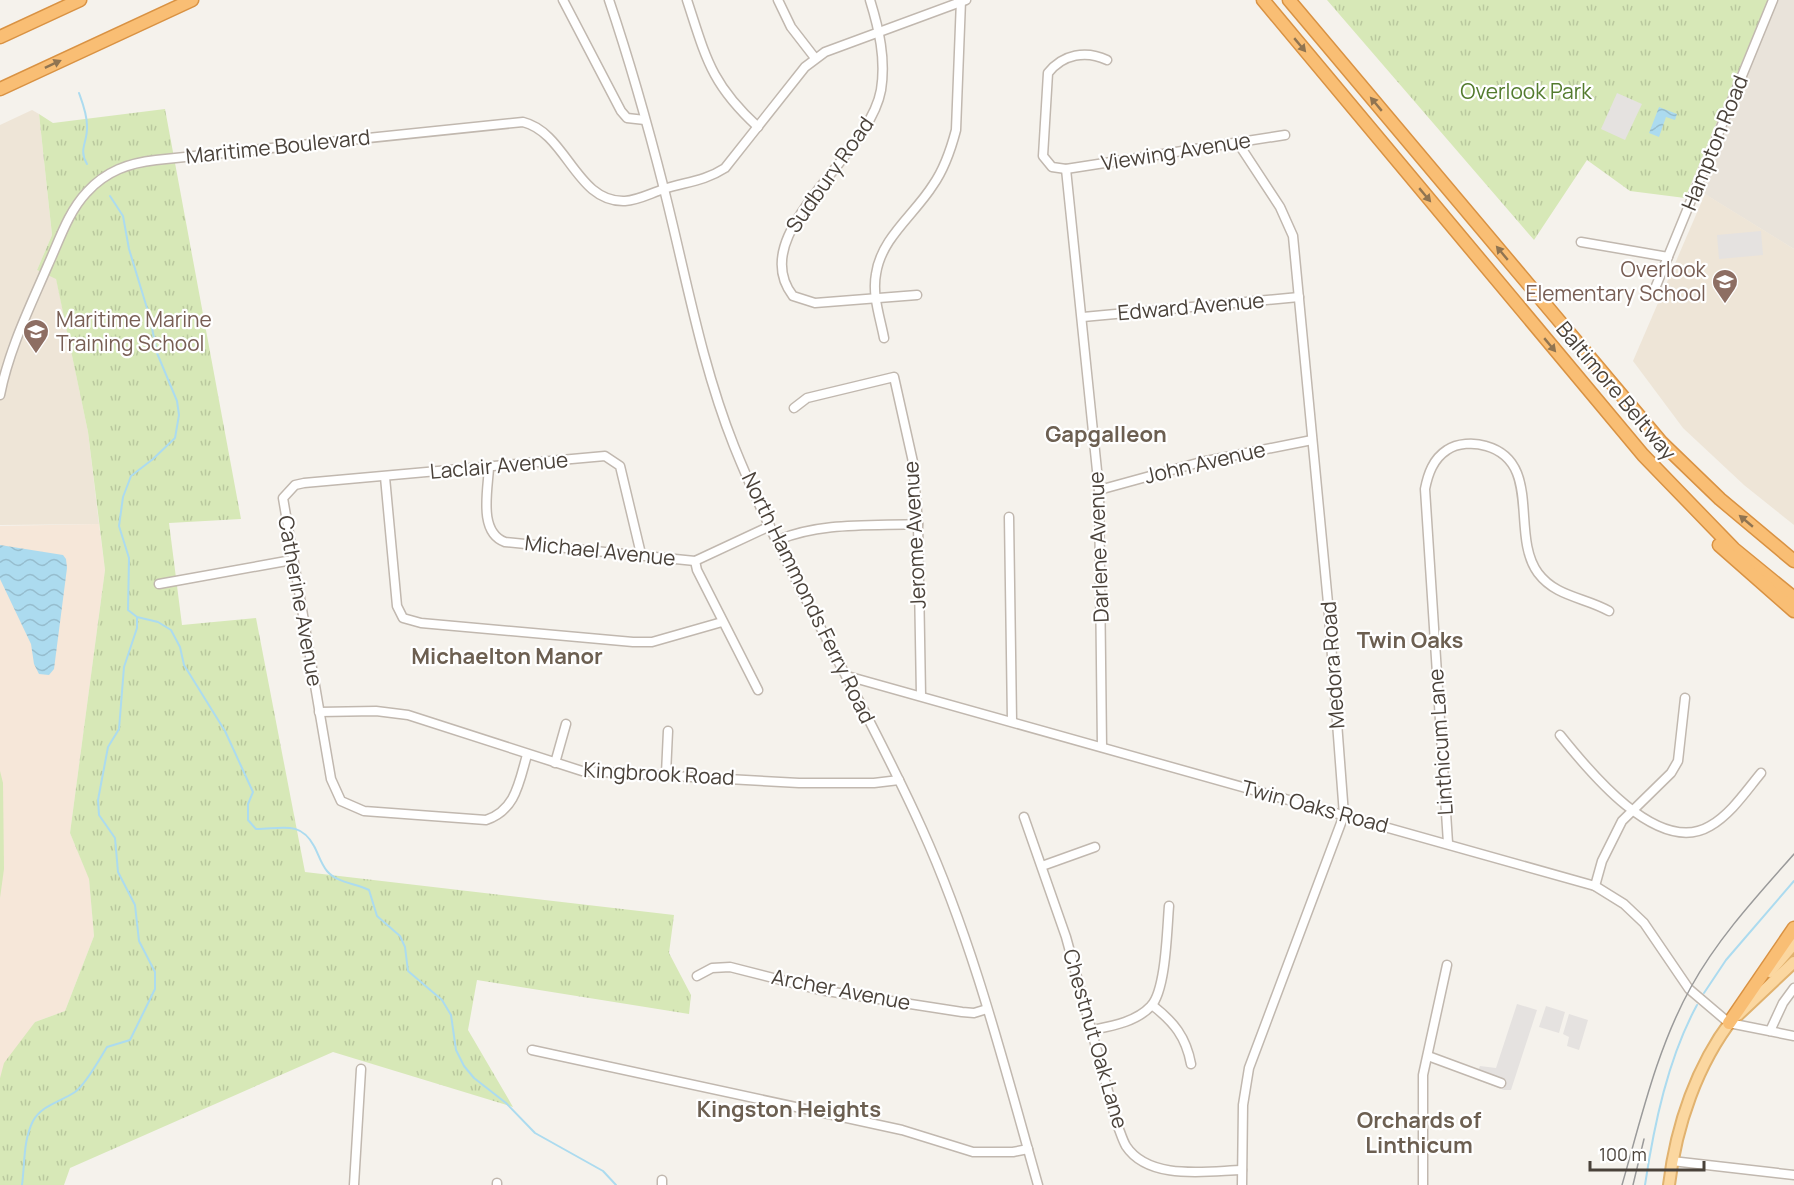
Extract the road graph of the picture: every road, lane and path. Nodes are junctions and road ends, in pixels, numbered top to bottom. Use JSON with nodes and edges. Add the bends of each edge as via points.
{"nodes":[{"id":1,"x":80,"y":0,"type":"edge"},
{"id":2,"x":192,"y":0,"type":"edge"},
{"id":3,"x":563,"y":0,"type":"edge"},
{"id":4,"x":609,"y":0,"type":"edge"},
{"id":5,"x":687,"y":0,"type":"edge"},
{"id":6,"x":778,"y":0,"type":"edge"},
{"id":7,"x":870,"y":0,"type":"edge"},
{"id":8,"x":1263,"y":0,"type":"edge"},
{"id":9,"x":1289,"y":0,"type":"edge"},
{"id":10,"x":1773,"y":0,"type":"edge"},
{"id":11,"x":963,"y":1,"type":"edge"},
{"id":12,"x":880,"y":31,"type":"junction"},
{"id":13,"x":0,"y":37,"type":"edge"},
{"id":14,"x":815,"y":58,"type":"junction"},
{"id":15,"x":1107,"y":60,"type":"dead end"},
{"id":16,"x":0,"y":89,"type":"edge"},
{"id":17,"x":645,"y":120,"type":"junction"},
{"id":18,"x":758,"y":128,"type":"junction"},
{"id":19,"x":1285,"y":135,"type":"dead end"},
{"id":20,"x":1238,"y":143,"type":"junction"},
{"id":21,"x":1066,"y":169,"type":"junction"},
{"id":22,"x":664,"y":189,"type":"junction"},
{"id":23,"x":1581,"y":242,"type":"dead end"},
{"id":24,"x":1668,"y":257,"type":"junction"},
{"id":25,"x":1656,"y":286,"type":"dead end"},
{"id":26,"x":917,"y":295,"type":"dead end"},
{"id":27,"x":1299,"y":297,"type":"junction"},
{"id":28,"x":876,"y":298,"type":"junction"},
{"id":29,"x":1083,"y":317,"type":"junction"},
{"id":30,"x":884,"y":338,"type":"dead end"},
{"id":31,"x":0,"y":395,"type":"edge"},
{"id":32,"x":794,"y":408,"type":"dead end"},
{"id":33,"x":1312,"y":440,"type":"junction"},
{"id":34,"x":1643,"y":455,"type":"junction"},
{"id":35,"x":489,"y":467,"type":"junction"},
{"id":36,"x":385,"y":477,"type":"junction"},
{"id":37,"x":1099,"y":490,"type":"junction"},
{"id":38,"x":287,"y":491,"type":"joint"},
{"id":39,"x":1009,"y":517,"type":"dead end"},
{"id":40,"x":918,"y":524,"type":"junction"},
{"id":41,"x":770,"y":526,"type":"junction"},
{"id":42,"x":778,"y":540,"type":"junction"},
{"id":43,"x":641,"y":554,"type":"junction"},
{"id":44,"x":292,"y":560,"type":"junction"},
{"id":45,"x":1793,"y":560,"type":"edge"},
{"id":46,"x":695,"y":561,"type":"junction"},
{"id":47,"x":159,"y":584,"type":"dead end"},
{"id":48,"x":1794,"y":598,"type":"edge"},
{"id":49,"x":1609,"y":611,"type":"dead end"},
{"id":50,"x":1794,"y":611,"type":"edge"},
{"id":51,"x":722,"y":622,"type":"junction"},
{"id":52,"x":848,"y":676,"type":"junction"},
{"id":53,"x":758,"y":690,"type":"dead end"},
{"id":54,"x":921,"y":696,"type":"junction"},
{"id":55,"x":1685,"y":698,"type":"dead end"},
{"id":56,"x":320,"y":712,"type":"junction"},
{"id":57,"x":1012,"y":722,"type":"junction"},
{"id":58,"x":566,"y":724,"type":"dead end"},
{"id":59,"x":668,"y":731,"type":"dead end"},
{"id":60,"x":1560,"y":735,"type":"dead end"},
{"id":61,"x":1102,"y":747,"type":"junction"},
{"id":62,"x":527,"y":755,"type":"junction"},
{"id":63,"x":555,"y":763,"type":"junction"},
{"id":64,"x":1761,"y":773,"type":"dead end"},
{"id":65,"x":666,"y":774,"type":"junction"},
{"id":66,"x":899,"y":780,"type":"junction"},
{"id":67,"x":1632,"y":809,"type":"junction"},
{"id":68,"x":1344,"y":815,"type":"junction"},
{"id":69,"x":1024,"y":817,"type":"dead end"},
{"id":70,"x":1448,"y":843,"type":"junction"},
{"id":71,"x":1095,"y":847,"type":"dead end"},
{"id":72,"x":1042,"y":866,"type":"junction"},
{"id":73,"x":1595,"y":886,"type":"junction"},
{"id":74,"x":1169,"y":906,"type":"dead end"},
{"id":75,"x":1794,"y":928,"type":"edge"},
{"id":76,"x":1794,"y":944,"type":"edge"},
{"id":77,"x":1794,"y":962,"type":"edge"},
{"id":78,"x":1447,"y":965,"type":"dead end"},
{"id":79,"x":697,"y":976,"type":"dead end"},
{"id":80,"x":1794,"y":988,"type":"edge"},
{"id":81,"x":1152,"y":1005,"type":"junction"},
{"id":82,"x":987,"y":1009,"type":"junction"},
{"id":83,"x":1729,"y":1023,"type":"junction"},
{"id":84,"x":1092,"y":1030,"type":"junction"},
{"id":85,"x":1770,"y":1031,"type":"junction"},
{"id":86,"x":1794,"y":1036,"type":"edge"},
{"id":87,"x":532,"y":1050,"type":"dead end"},
{"id":88,"x":1428,"y":1056,"type":"junction"},
{"id":89,"x":1191,"y":1064,"type":"dead end"},
{"id":90,"x":361,"y":1068,"type":"dead end"},
{"id":91,"x":1501,"y":1083,"type":"dead end"},
{"id":92,"x":1028,"y":1149,"type":"junction"},
{"id":93,"x":1672,"y":1161,"type":"junction"},
{"id":94,"x":1242,"y":1170,"type":"junction"},
{"id":95,"x":1794,"y":1174,"type":"edge"},
{"id":96,"x":354,"y":1185,"type":"edge"},
{"id":97,"x":1038,"y":1185,"type":"edge"},
{"id":98,"x":1242,"y":1185,"type":"edge"},
{"id":99,"x":1423,"y":1185,"type":"edge"},
{"id":100,"x":1669,"y":1185,"type":"edge"}],
"edges":[{"from":1,"to":13,"type":"highway"},
{"from":16,"to":2,"type":"highway","one_way":true},
{"from":3,"to":17,"type":"street","via":[[621,111],[627,118]]},
{"from":4,"to":17,"type":"street","name":"North Hammonds Ferry Road"},
{"from":5,"to":18,"type":"street","via":[[718,84]]},
{"from":6,"to":14,"type":"street","via":[[791,27]]},
{"from":7,"to":12,"type":"street","name":"Sudbury Road"},
{"from":8,"to":34,"type":"highway","name":"Baltimore Beltway","one_way":true},
{"from":45,"to":9,"type":"highway","name":"Baltimore Beltway","one_way":true,"via":[[1720,499],[1662,443]]},
{"from":10,"to":24,"type":"street","name":"Hampton Road"},
{"from":11,"to":12,"type":"street"},
{"from":11,"to":28,"type":"street","via":[[959,105],[951,149],[933,186],[884,249],[876,273]]},
{"from":12,"to":14,"type":"street"},
{"from":12,"to":28,"type":"street","name":"Sudbury Road","via":[[881,91],[872,116],[850,153],[791,227],[780,263],[786,287],[802,301]]},
{"from":14,"to":18,"type":"street","name":"Maritime Boulevard"},
{"from":15,"to":21,"type":"street","via":[[1092,55],[1071,56],[1055,64],[1048,73],[1043,156],[1052,167]]},
{"from":17,"to":22,"type":"street","name":"North Hammonds Ferry Road"},
{"from":18,"to":22,"type":"street","name":"Maritime Boulevard","via":[[725,168],[710,177]]},
{"from":19,"to":20,"type":"street","name":"Viewing Avenue"},
{"from":20,"to":21,"type":"street","name":"Viewing Avenue"},
{"from":20,"to":27,"type":"street","name":"Medora Road","via":[[1291,228]]},
{"from":21,"to":29,"type":"street","name":"Darlene Avenue"},
{"from":22,"to":31,"type":"street","name":"Maritime Boulevard","via":[[626,201],[603,197],[584,180],[545,131],[523,122],[135,163],[100,179],[76,205],[19,332]]},
{"from":22,"to":41,"type":"street","name":"North Hammonds Ferry Road","via":[[718,403]]},
{"from":23,"to":24,"type":"street"},
{"from":24,"to":25,"type":"street","name":"Hampton Road"},
{"from":26,"to":28,"type":"street","name":"Sudbury Road"},
{"from":27,"to":29,"type":"street","name":"Edward Avenue"},
{"from":27,"to":33,"type":"street","name":"Medora Road"},
{"from":28,"to":30,"type":"street"},
{"from":29,"to":37,"type":"street","name":"Darlene Avenue"},
{"from":32,"to":40,"type":"street","name":"Jerome Avenue","via":[[807,398],[894,377],[910,444]]},
{"from":33,"to":37,"type":"street","name":"John Avenue","via":[[1201,462]]},
{"from":33,"to":68,"type":"street","name":"Medora Road"},
{"from":34,"to":48,"type":"highway","name":"Baltimore Beltway","via":[[1734,549]]},
{"from":34,"to":50,"type":"highway","via":[[1729,555]]},
{"from":35,"to":36,"type":"street","name":"Laclair Avenue"},
{"from":35,"to":43,"type":"street","name":"Michael Avenue","via":[[488,524],[496,539]]},
{"from":35,"to":43,"type":"street","name":"Laclair Avenue","via":[[610,458],[620,466]]},
{"from":36,"to":38,"type":"street","name":"Laclair Avenue","via":[[304,483]]},
{"from":36,"to":51,"type":"street","via":[[397,606],[403,618],[421,623],[633,642],[652,642]]},
{"from":37,"to":61,"type":"street","name":"Darlene Avenue"},
{"from":38,"to":44,"type":"street","name":"Catherine Avenue","via":[[283,506]]},
{"from":39,"to":57,"type":"street"},
{"from":40,"to":42,"type":"street","via":[[828,528]]},
{"from":40,"to":54,"type":"street","name":"Jerome Avenue"},
{"from":41,"to":42,"type":"street","name":"North Hammonds Ferry Road"},
{"from":41,"to":46,"type":"street","name":"Michael Avenue"},
{"from":42,"to":52,"type":"street","name":"North Hammonds Ferry Road"},
{"from":43,"to":46,"type":"street","name":"Michael Avenue"},
{"from":44,"to":47,"type":"street"},
{"from":44,"to":56,"type":"street","name":"Catherine Avenue"},
{"from":46,"to":51,"type":"street"},
{"from":49,"to":70,"type":"street","name":"Linthicum Lane","via":[[1557,591],[1539,574],[1525,542],[1520,480],[1502,452],[1470,444],[1456,446],[1440,457],[1428,473],[1425,489]]},
{"from":51,"to":53,"type":"street"},
{"from":52,"to":54,"type":"street","name":"Twin Oaks Road"},
{"from":52,"to":66,"type":"street","name":"North Hammonds Ferry Road"},
{"from":54,"to":57,"type":"street","name":"Twin Oaks Road"},
{"from":55,"to":67,"type":"street","via":[[1678,761],[1671,773]]},
{"from":56,"to":62,"type":"street","name":"Kingbrook Road","via":[[408,715]]},
{"from":56,"to":62,"type":"street","name":"Catherine Avenue","via":[[334,791],[341,801],[364,811],[486,820],[495,817],[512,802]]},
{"from":57,"to":61,"type":"street","name":"Twin Oaks Road"},
{"from":58,"to":63,"type":"street"},
{"from":59,"to":65,"type":"street"},
{"from":60,"to":67,"type":"street","via":[[1594,777]]},
{"from":61,"to":68,"type":"street","name":"Twin Oaks Road"},
{"from":62,"to":63,"type":"street","name":"Kingbrook Road"},
{"from":63,"to":65,"type":"street","name":"Kingbrook Road","via":[[582,771]]},
{"from":64,"to":67,"type":"street","via":[[1719,820],[1700,831],[1689,834],[1668,830]]},
{"from":65,"to":66,"type":"street","name":"Kingbrook Road","via":[[798,783]]},
{"from":66,"to":82,"type":"street","name":"North Hammonds Ferry Road","via":[[940,870]]},
{"from":67,"to":73,"type":"street","via":[[1602,861]]},
{"from":68,"to":70,"type":"street","name":"Twin Oaks Road"},
{"from":68,"to":94,"type":"street","name":"Medora Road","via":[[1249,1068],[1243,1105]]},
{"from":69,"to":72,"type":"street","name":"Chestnut Oak Lane"},
{"from":70,"to":73,"type":"street","name":"Twin Oaks Road"},
{"from":71,"to":72,"type":"street"},
{"from":72,"to":84,"type":"street","name":"Chestnut Oak Lane"},
{"from":73,"to":83,"type":"street","name":"Twin Oaks Road","via":[[1624,904],[1644,923],[1689,989]]},
{"from":74,"to":81,"type":"street","via":[[1161,981]]},
{"from":75,"to":83,"type":"highway"},
{"from":76,"to":83,"type":"main road"},
{"from":77,"to":83,"type":"main road"},
{"from":78,"to":88,"type":"street"},
{"from":79,"to":82,"type":"street","name":"Archer Avenue","via":[[712,968],[730,967],[820,990],[962,1012]]},
{"from":80,"to":85,"type":"street"},
{"from":81,"to":84,"type":"street","via":[[1117,1026]]},
{"from":81,"to":89,"type":"street","via":[[1178,1029]]},
{"from":82,"to":92,"type":"street","name":"North Hammonds Ferry Road"},
{"from":83,"to":85,"type":"street"},
{"from":83,"to":93,"type":"main road","via":[[1701,1072],[1677,1135]]},
{"from":84,"to":94,"type":"street","name":"Chestnut Oak Lane","via":[[1117,1124],[1126,1146],[1136,1156],[1176,1171]]},
{"from":85,"to":86,"type":"street"},
{"from":87,"to":92,"type":"street","via":[[902,1130],[973,1152]]},
{"from":88,"to":91,"type":"street"},
{"from":88,"to":99,"type":"street","via":[[1421,1091]]},
{"from":90,"to":96,"type":"street"},
{"from":92,"to":97,"type":"street","name":"North Hammonds Ferry Road"},
{"from":93,"to":95,"type":"street"},
{"from":93,"to":100,"type":"main road"},
{"from":94,"to":98,"type":"street","name":"Medora Road"}]}
